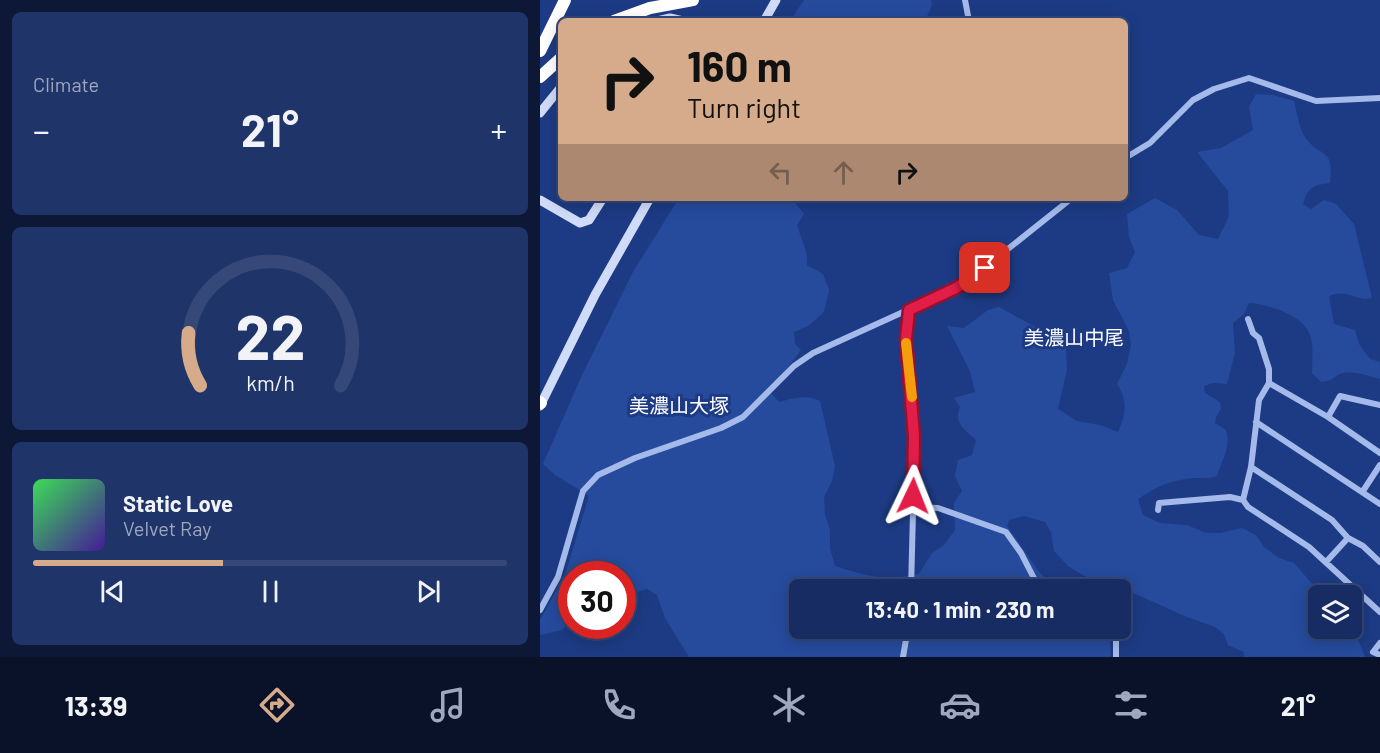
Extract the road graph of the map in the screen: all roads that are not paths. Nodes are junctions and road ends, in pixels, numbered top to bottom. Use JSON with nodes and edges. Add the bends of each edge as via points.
{"nodes":[{"id":1,"x":565,"y":0,"type":"edge"},
{"id":2,"x":693,"y":0,"type":"edge"},
{"id":3,"x":776,"y":0,"type":"edge"},
{"id":4,"x":965,"y":0,"type":"edge"},
{"id":5,"x":622,"y":18,"type":"edge"},
{"id":6,"x":766,"y":18,"type":"edge"},
{"id":7,"x":968,"y":18,"type":"edge"},
{"id":8,"x":540,"y":51,"type":"edge"},
{"id":9,"x":558,"y":61,"type":"edge"},
{"id":10,"x":540,"y":77,"type":"edge"},
{"id":11,"x":558,"y":91,"type":"edge"},
{"id":12,"x":1380,"y":98,"type":"edge"},
{"id":13,"x":540,"y":113,"type":"edge"},
{"id":14,"x":1128,"y":156,"type":"edge"},
{"id":15,"x":540,"y":200,"type":"edge"},
{"id":16,"x":601,"y":201,"type":"edge"},
{"id":17,"x":648,"y":201,"type":"edge"},
{"id":18,"x":1068,"y":201,"type":"edge"},
{"id":19,"x":909,"y":310,"type":"junction"},
{"id":20,"x":1248,"y":319,"type":"dead end"},
{"id":21,"x":1269,"y":383,"type":"junction"},
{"id":22,"x":540,"y":403,"type":"edge"},
{"id":23,"x":1380,"y":405,"type":"edge"},
{"id":24,"x":1328,"y":417,"type":"junction"},
{"id":25,"x":1256,"y":422,"type":"junction"},
{"id":26,"x":1380,"y":453,"type":"edge"},
{"id":27,"x":1380,"y":465,"type":"edge"},
{"id":28,"x":1251,"y":467,"type":"junction"},
{"id":29,"x":1363,"y":491,"type":"junction"},
{"id":30,"x":1243,"y":500,"type":"junction"},
{"id":31,"x":1380,"y":504,"type":"edge"},
{"id":32,"x":914,"y":507,"type":"junction"},
{"id":33,"x":1158,"y":510,"type":"dead end"},
{"id":34,"x":1348,"y":538,"type":"junction"},
{"id":35,"x":1326,"y":562,"type":"junction"},
{"id":36,"x":1380,"y":562,"type":"edge"},
{"id":37,"x":911,"y":579,"type":"edge"},
{"id":38,"x":1034,"y":579,"type":"edge"},
{"id":39,"x":540,"y":610,"type":"edge"},
{"id":40,"x":1380,"y":612,"type":"edge"},
{"id":41,"x":906,"y":639,"type":"edge"},
{"id":42,"x":1116,"y":639,"type":"edge"},
{"id":43,"x":1380,"y":643,"type":"edge"},
{"id":44,"x":1380,"y":655,"type":"edge"},
{"id":45,"x":903,"y":657,"type":"edge"},
{"id":46,"x":1116,"y":657,"type":"edge"}],
"edges":[{"from":1,"to":8,"type":"highway"},
{"from":2,"to":5,"type":"highway"},
{"from":3,"to":6,"type":"main road"},
{"from":4,"to":7,"type":"street"},
{"from":9,"to":10,"type":"highway"},
{"from":11,"to":13,"type":"main road"},
{"from":12,"to":14,"type":"street","via":[[1316,101],[1249,78],[1193,100],[1150,143]]},
{"from":15,"to":16,"type":"main road","via":[[580,223],[589,220]]},
{"from":17,"to":22,"type":"main road"},
{"from":18,"to":19,"type":"street","via":[[974,276]]},
{"from":19,"to":32,"type":"street","via":[[906,339],[914,436]]},
{"from":19,"to":39,"type":"street","via":[[813,353],[794,366],[743,417],[598,476],[583,491],[558,577]]},
{"from":20,"to":21,"type":"street","via":[[1259,338],[1269,369]]},
{"from":21,"to":24,"type":"street"},
{"from":21,"to":25,"type":"street","via":[[1259,400]]},
{"from":23,"to":24,"type":"street","via":[[1340,396]]},
{"from":24,"to":26,"type":"street"},
{"from":25,"to":28,"type":"street"},
{"from":25,"to":29,"type":"street"},
{"from":27,"to":29,"type":"street"},
{"from":28,"to":30,"type":"street"},
{"from":28,"to":34,"type":"street","via":[[1332,520]]},
{"from":29,"to":31,"type":"street"},
{"from":30,"to":33,"type":"street","via":[[1230,497],[1159,503]]},
{"from":30,"to":35,"type":"street"},
{"from":32,"to":37,"type":"street"},
{"from":32,"to":38,"type":"street","via":[[938,507],[1006,532]]},
{"from":34,"to":35,"type":"street"},
{"from":34,"to":36,"type":"street"},
{"from":35,"to":40,"type":"street"},
{"from":41,"to":45,"type":"street"},
{"from":42,"to":46,"type":"street"},
{"from":43,"to":44,"type":"street","via":[[1373,652]]}]}
